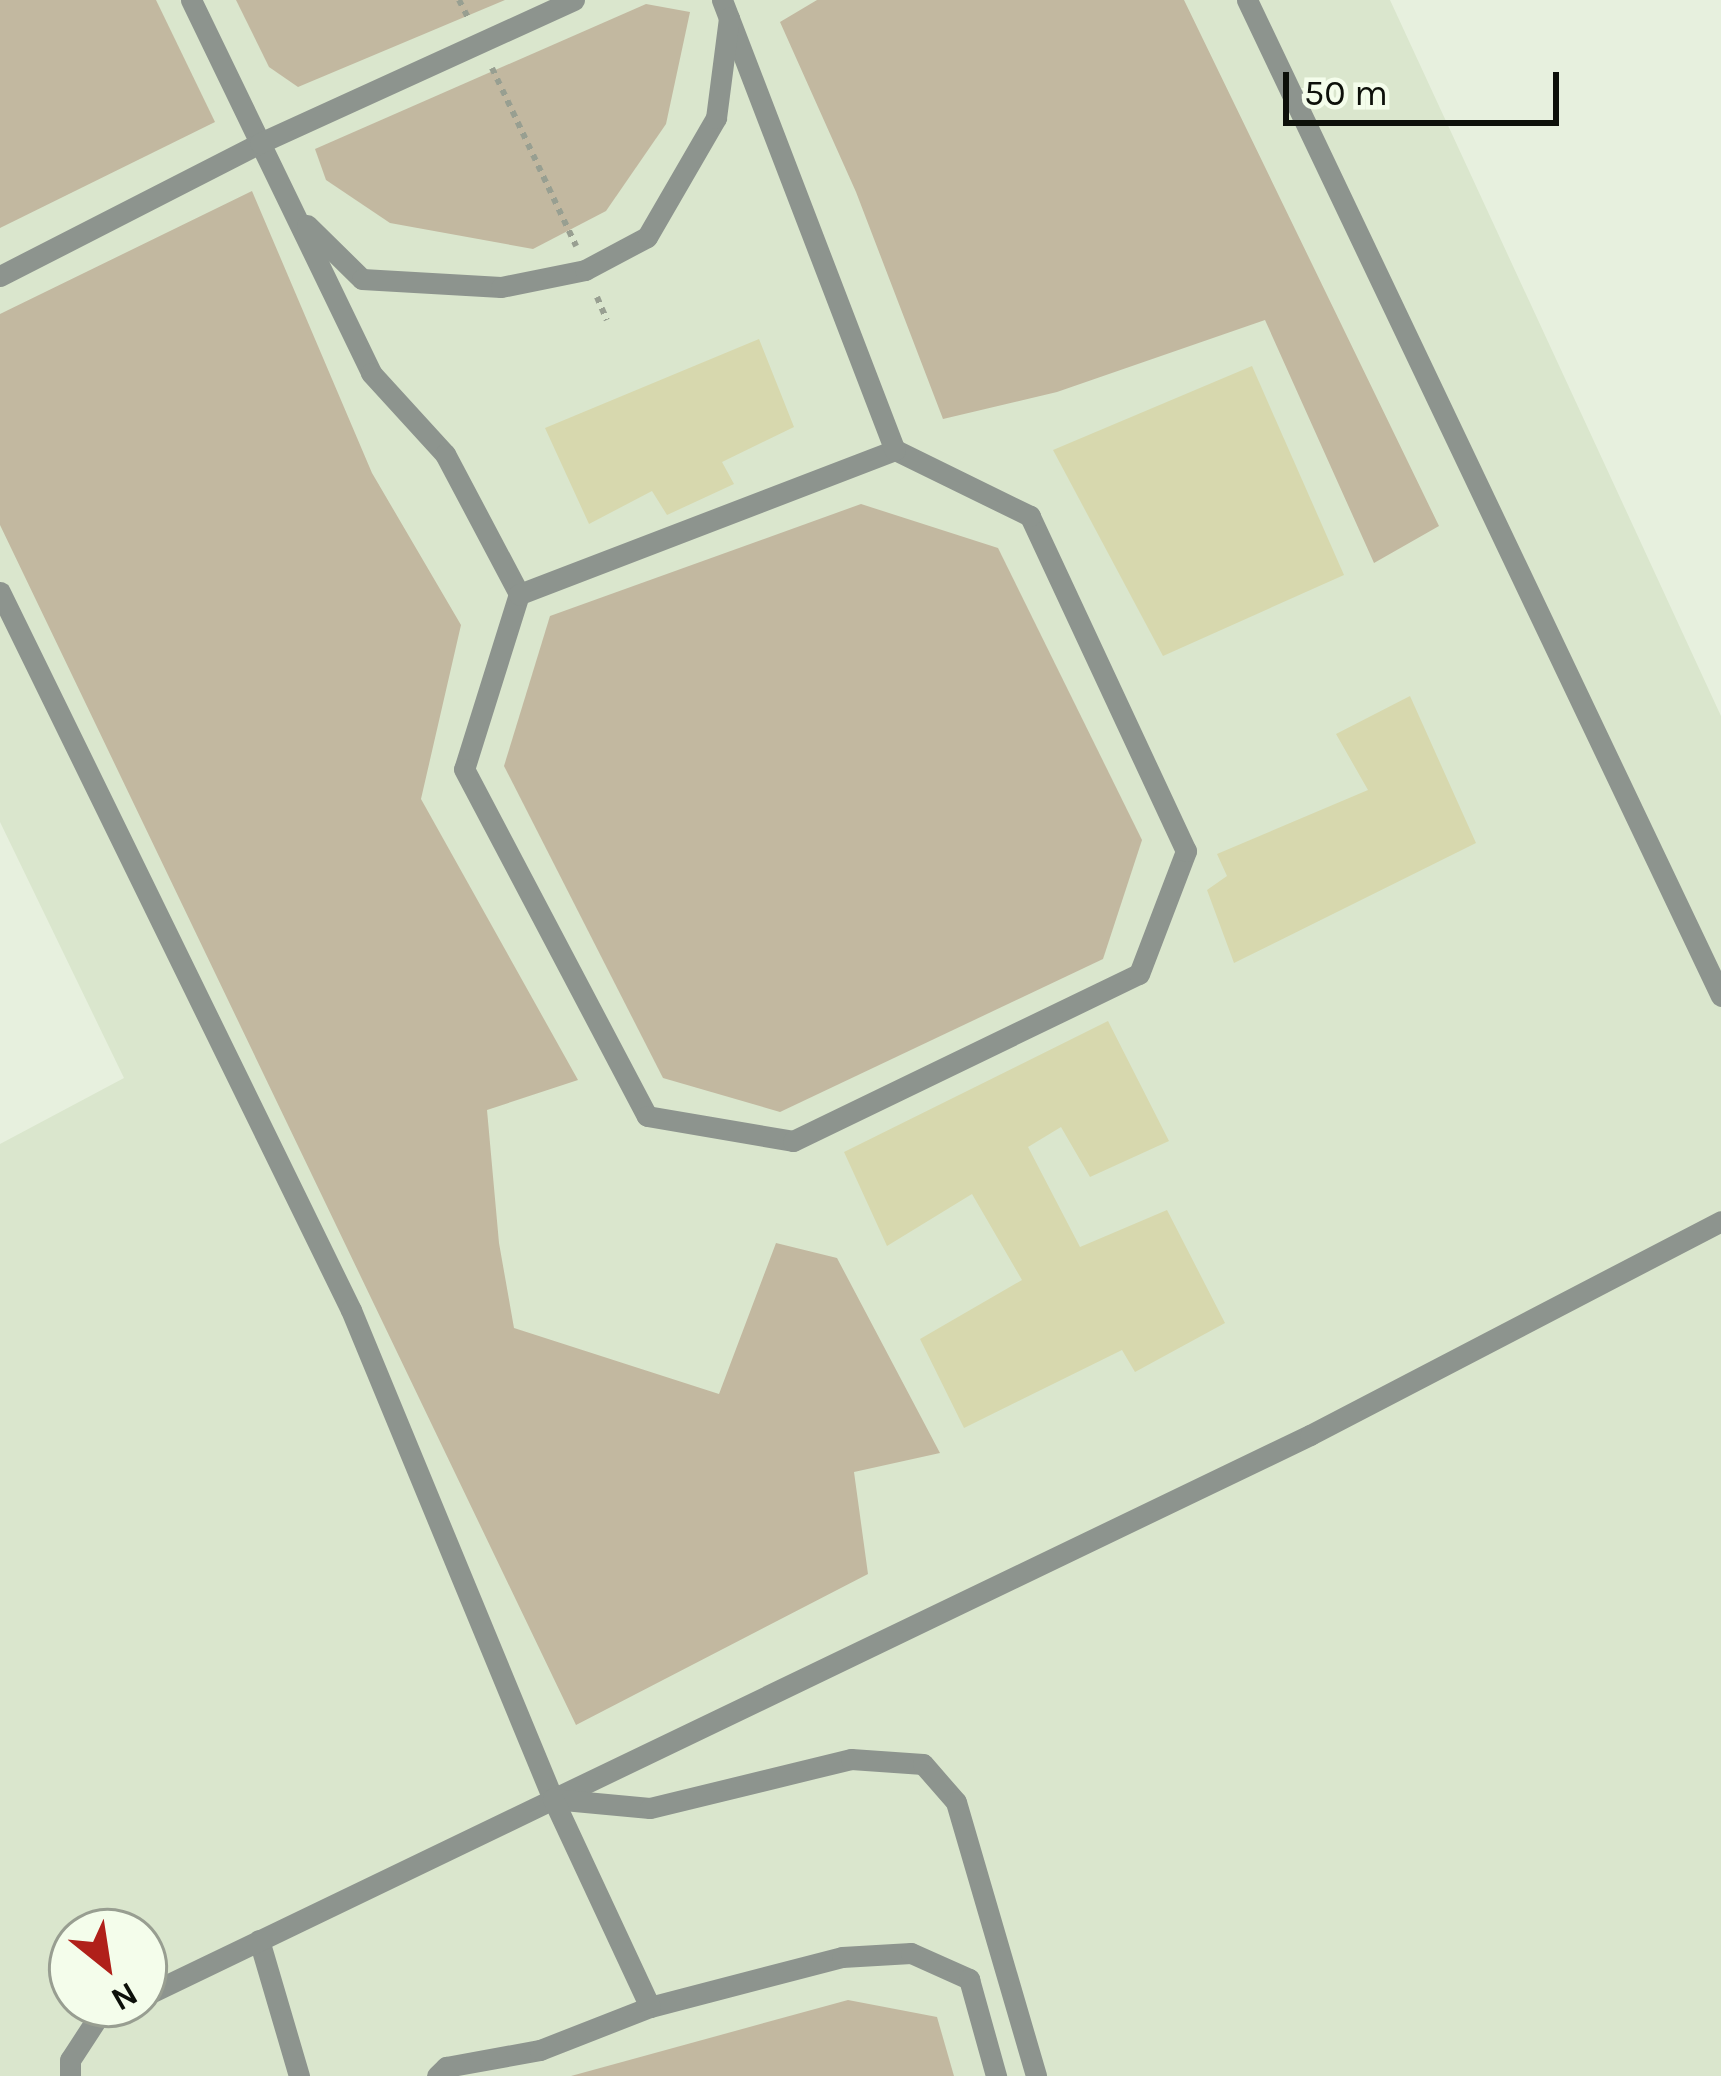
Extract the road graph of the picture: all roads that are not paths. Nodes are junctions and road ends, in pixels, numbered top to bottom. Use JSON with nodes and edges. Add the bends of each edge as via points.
{"nodes":[{"id":1,"x":191,"y":0,"type":"edge"},
{"id":2,"x":574,"y":0,"type":"edge"},
{"id":3,"x":1247,"y":0,"type":"edge"},
{"id":4,"x":726,"y":9,"type":"edge"},
{"id":5,"x":260,"y":142,"type":"junction"},
{"id":6,"x":293,"y":212,"type":"junction"},
{"id":7,"x":0,"y":276,"type":"edge"},
{"id":8,"x":895,"y":450,"type":"junction"},
{"id":9,"x":0,"y":592,"type":"edge"},
{"id":10,"x":519,"y":594,"type":"junction"},
{"id":11,"x":1721,"y":996,"type":"edge"},
{"id":12,"x":1721,"y":1220,"type":"edge"},
{"id":13,"x":553,"y":1799,"type":"junction"},
{"id":14,"x":260,"y":1940,"type":"junction"},
{"id":15,"x":168,"y":1984,"type":"edge"},
{"id":16,"x":650,"y":2007,"type":"junction"},
{"id":17,"x":91,"y":2028,"type":"edge"},
{"id":18,"x":70,"y":2076,"type":"edge"},
{"id":19,"x":299,"y":2076,"type":"edge"},
{"id":20,"x":437,"y":2076,"type":"edge"},
{"id":21,"x":996,"y":2076,"type":"edge"},
{"id":22,"x":1036,"y":2076,"type":"edge"}],
"edges":[{"from":1,"to":5,"type":"lane"},
{"from":2,"to":5,"type":"lane"},
{"from":3,"to":11,"type":"lane"},
{"from":4,"to":6,"type":"lane","via":[[716,118],[647,237],[585,270],[501,287],[362,279]]},
{"from":4,"to":8,"type":"lane"},
{"from":5,"to":6,"type":"lane"},
{"from":5,"to":7,"type":"lane"},
{"from":6,"to":10,"type":"lane","via":[[370,373],[445,454]]},
{"from":8,"to":10,"type":"lane"},
{"from":8,"to":10,"type":"lane","via":[[1030,516],[1186,851],[1139,974],[793,1141],[647,1116],[464,769]]},
{"from":9,"to":13,"type":"lane","via":[[351,1310]]},
{"from":12,"to":13,"type":"lane","via":[[1310,1435]]},
{"from":13,"to":14,"type":"lane"},
{"from":13,"to":16,"type":"lane"},
{"from":13,"to":22,"type":"lane","via":[[650,1808],[851,1759],[923,1764],[956,1802]]},
{"from":14,"to":15,"type":"lane"},
{"from":14,"to":19,"type":"lane"},
{"from":16,"to":20,"type":"lane","via":[[540,2050],[446,2067]]},
{"from":16,"to":21,"type":"lane","via":[[842,1957],[910,1953],[969,1979]]},
{"from":17,"to":18,"type":"lane","via":[[70,2060]]}]}
